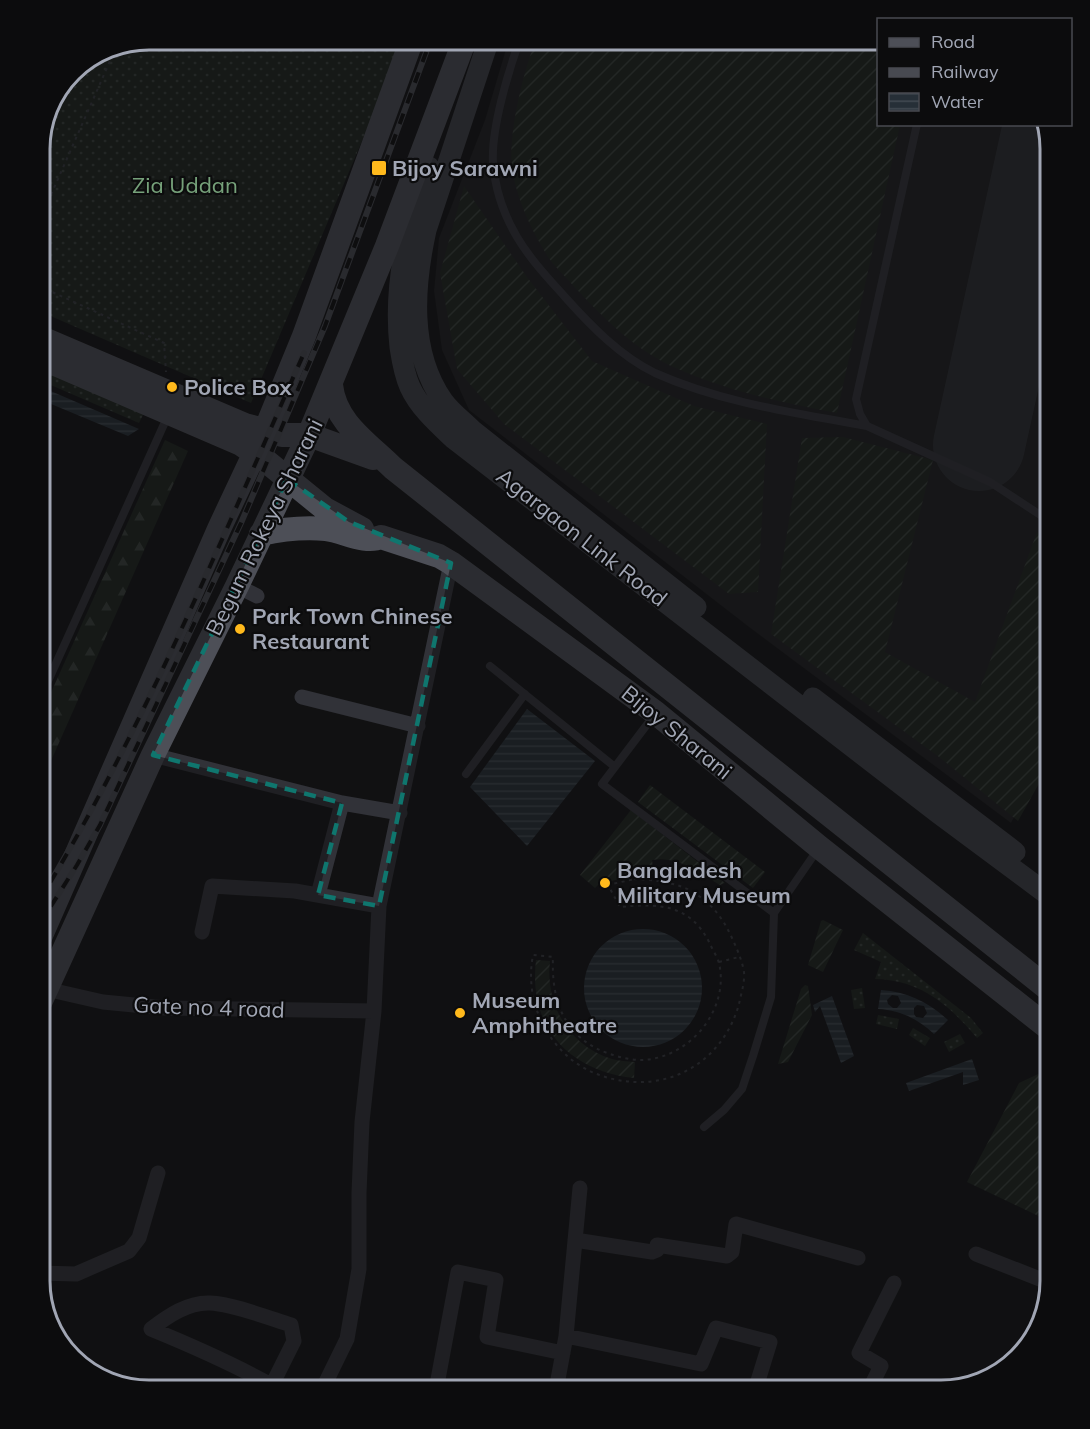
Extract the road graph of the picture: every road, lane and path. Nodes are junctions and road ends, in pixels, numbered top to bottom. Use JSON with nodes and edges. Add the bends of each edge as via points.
{"nodes":[{"id":1,"x":408,"y":50,"type":"edge"},
{"id":2,"x":461,"y":50,"type":"edge"},
{"id":3,"x":471,"y":50,"type":"edge"},
{"id":4,"x":485,"y":50,"type":"edge"},
{"id":5,"x":517,"y":50,"type":"edge"},
{"id":6,"x":112,"y":57,"type":"edge"},
{"id":7,"x":917,"y":126,"type":"edge"},
{"id":8,"x":50,"y":197,"type":"edge"},
{"id":9,"x":50,"y":291,"type":"edge"},
{"id":10,"x":50,"y":342,"type":"edge"},
{"id":11,"x":425,"y":361,"type":"junction"},
{"id":12,"x":50,"y":362,"type":"edge"},
{"id":13,"x":403,"y":362,"type":"junction"},
{"id":14,"x":331,"y":385,"type":"junction"},
{"id":15,"x":163,"y":390,"type":"junction"},
{"id":16,"x":165,"y":422,"type":"dead end"},
{"id":17,"x":867,"y":426,"type":"junction"},
{"id":18,"x":265,"y":431,"type":"junction"},
{"id":19,"x":309,"y":435,"type":"junction"},
{"id":20,"x":255,"y":453,"type":"junction"},
{"id":21,"x":393,"y":468,"type":"junction"},
{"id":22,"x":287,"y":479,"type":"junction"},
{"id":23,"x":1040,"y":515,"type":"edge"},
{"id":24,"x":261,"y":534,"type":"junction"},
{"id":25,"x":381,"y":537,"type":"junction"},
{"id":26,"x":451,"y":562,"type":"junction"},
{"id":27,"x":490,"y":666,"type":"dead end"},
{"id":28,"x":50,"y":676,"type":"edge"},
{"id":29,"x":525,"y":694,"type":"junction"},
{"id":30,"x":302,"y":697,"type":"dead end"},
{"id":31,"x":656,"y":713,"type":"junction"},
{"id":32,"x":418,"y":726,"type":"junction"},
{"id":33,"x":153,"y":755,"type":"junction"},
{"id":34,"x":615,"y":766,"type":"junction"},
{"id":35,"x":466,"y":774,"type":"dead end"},
{"id":36,"x":342,"y":803,"type":"junction"},
{"id":37,"x":400,"y":813,"type":"junction"},
{"id":38,"x":819,"y":847,"type":"junction"},
{"id":39,"x":1040,"y":872,"type":"edge"},
{"id":40,"x":1040,"y":889,"type":"edge"},
{"id":41,"x":318,"y":895,"type":"junction"},
{"id":42,"x":379,"y":906,"type":"junction"},
{"id":43,"x":774,"y":913,"type":"junction"},
{"id":44,"x":50,"y":915,"type":"edge"},
{"id":45,"x":202,"y":932,"type":"dead end"},
{"id":46,"x":740,"y":956,"type":"junction"},
{"id":47,"x":719,"y":962,"type":"junction"},
{"id":48,"x":1017,"y":963,"type":"junction"},
{"id":49,"x":1040,"y":970,"type":"edge"},
{"id":50,"x":50,"y":982,"type":"edge"},
{"id":51,"x":1040,"y":982,"type":"edge"},
{"id":52,"x":50,"y":998,"type":"edge"},
{"id":53,"x":374,"y":1011,"type":"junction"},
{"id":54,"x":1040,"y":1021,"type":"edge"},
{"id":55,"x":704,"y":1127,"type":"dead end"},
{"id":56,"x":158,"y":1173,"type":"dead end"},
{"id":57,"x":580,"y":1188,"type":"dead end"},
{"id":58,"x":575,"y":1240,"type":"junction"},
{"id":59,"x":976,"y":1254,"type":"dead end"},
{"id":60,"x":858,"y":1258,"type":"dead end"},
{"id":61,"x":50,"y":1273,"type":"edge"},
{"id":62,"x":1040,"y":1279,"type":"edge"},
{"id":63,"x":894,"y":1283,"type":"dead end"},
{"id":64,"x":566,"y":1336,"type":"junction"},
{"id":65,"x":563,"y":1353,"type":"junction"},
{"id":66,"x":260,"y":1379,"type":"edge"},
{"id":67,"x":279,"y":1379,"type":"edge"},
{"id":68,"x":327,"y":1379,"type":"edge"},
{"id":69,"x":439,"y":1379,"type":"edge"},
{"id":70,"x":558,"y":1379,"type":"edge"},
{"id":71,"x":758,"y":1379,"type":"edge"},
{"id":72,"x":874,"y":1379,"type":"edge"}],
"edges":[{"from":1,"to":18,"type":"main road","name":"Begum Rokeya Sharani","via":[[304,336]]},
{"from":2,"to":14,"type":"main road","name":"Begum Rokeya Sharani"},
{"from":3,"to":13,"type":"main road","name":"Agargaon Link Road","via":[[405,242],[398,306]]},
{"from":4,"to":11,"type":"main road","name":"Agargaon Link Road","via":[[426,230],[418,267],[416,313]]},
{"from":5,"to":17,"type":"lane","via":[[496,131],[493,162],[498,189],[505,212],[529,255],[576,309],[614,346],[653,372],[747,404]]},
{"from":6,"to":8,"type":"path"},
{"from":7,"to":17,"type":"lane","via":[[856,399]]},
{"from":9,"to":15,"type":"path","via":[[164,343],[167,368]]},
{"from":10,"to":15,"type":"main road"},
{"from":11,"to":13,"type":"main road"},
{"from":11,"to":39,"type":"main road","name":"Agargaon Link Road","via":[[443,401],[472,430]]},
{"from":12,"to":20,"type":"main road"},
{"from":13,"to":40,"type":"main road","name":"Agargaon Link Road","via":[[415,396],[454,439]]},
{"from":14,"to":19,"type":"main road","name":"Begum Rokeya Sharani"},
{"from":14,"to":21,"type":"main road","name":"Bijoy Sharani","via":[[332,398],[355,434]]},
{"from":15,"to":18,"type":"main road"},
{"from":16,"to":28,"type":"lane"},
{"from":17,"to":23,"type":"lane","via":[[990,482]]},
{"from":18,"to":19,"type":"main road"},
{"from":18,"to":20,"type":"main road","name":"Begum Rokeya Sharani"},
{"from":19,"to":21,"type":"main road","via":[[361,452]]},
{"from":19,"to":22,"type":"main road","name":"Begum Rokeya Sharani"},
{"from":20,"to":22,"type":"main road"},
{"from":20,"to":44,"type":"main road","name":"Begum Rokeya Sharani"},
{"from":21,"to":48,"type":"main road","name":"Bijoy Sharani"},
{"from":22,"to":24,"type":"main road","name":"Begum Rokeya Sharani"},
{"from":22,"to":25,"type":"main road","via":[[325,509]]},
{"from":24,"to":25,"type":"main road","name":"Bijoy Sharani","via":[[302,528],[372,540]]},
{"from":24,"to":33,"type":"main road","name":"Begum Rokeya Sharani","via":[[247,591]]},
{"from":25,"to":26,"type":"main road","name":"Bijoy Sharani"},
{"from":26,"to":31,"type":"main road","name":"Bijoy Sharani"},
{"from":26,"to":32,"type":"street"},
{"from":27,"to":29,"type":"lane"},
{"from":29,"to":34,"type":"lane"},
{"from":29,"to":35,"type":"lane"},
{"from":30,"to":32,"type":"street"},
{"from":31,"to":34,"type":"lane"},
{"from":31,"to":38,"type":"main road","name":"Bijoy Sharani"},
{"from":32,"to":37,"type":"street"},
{"from":33,"to":36,"type":"street"},
{"from":33,"to":50,"type":"main road","name":"Begum Rokeya Sharani"},
{"from":34,"to":43,"type":"lane","via":[[602,784]]},
{"from":36,"to":37,"type":"street"},
{"from":36,"to":41,"type":"street"},
{"from":37,"to":42,"type":"street"},
{"from":38,"to":43,"type":"lane"},
{"from":38,"to":54,"type":"main road","name":"Bijoy Sharani"},
{"from":41,"to":42,"type":"street"},
{"from":41,"to":45,"type":"street","via":[[212,886]]},
{"from":42,"to":53,"type":"street"},
{"from":43,"to":55,"type":"lane","via":[[771,997],[753,1056],[742,1089]]},
{"from":46,"to":47,"type":"path"},
{"from":46,"to":47,"type":"path","via":[[719,914],[686,888],[660,880],[634,879],[608,885],[620,907],[650,905],[680,912],[704,933]]},
{"from":46,"to":47,"type":"path","via":[[744,974],[741,995],[723,1040],[700,1062],[669,1079],[620,1082],[601,1077],[571,1060],[547,1032],[532,993],[533,955],[553,957],[557,1000],[573,1032],[602,1051],[641,1060],[674,1052],[703,1028],[719,996]]},
{"from":48,"to":49,"type":"main road"},
{"from":48,"to":51,"type":"main road","name":"Bijoy Sharani"},
{"from":52,"to":53,"type":"street","name":"Gate no 4 road","via":[[165,1008]]},
{"from":53,"to":68,"type":"street","via":[[362,1122],[359,1269],[346,1339]]},
{"from":56,"to":61,"type":"street","via":[[139,1238],[129,1251],[76,1274]]},
{"from":57,"to":58,"type":"street"},
{"from":58,"to":60,"type":"street","via":[[652,1252],[657,1245],[727,1256],[732,1252],[736,1224]]},
{"from":58,"to":64,"type":"street"},
{"from":59,"to":62,"type":"street"},
{"from":63,"to":72,"type":"street","via":[[859,1353],[881,1366]]},
{"from":64,"to":65,"type":"street"},
{"from":64,"to":71,"type":"street","via":[[701,1364],[716,1328],[770,1342]]},
{"from":65,"to":69,"type":"street","via":[[487,1337],[496,1280],[458,1272]]},
{"from":65,"to":70,"type":"street"},
{"from":66,"to":67,"type":"street","via":[[151,1329],[181,1309],[209,1303],[291,1325],[294,1341]]}]}
